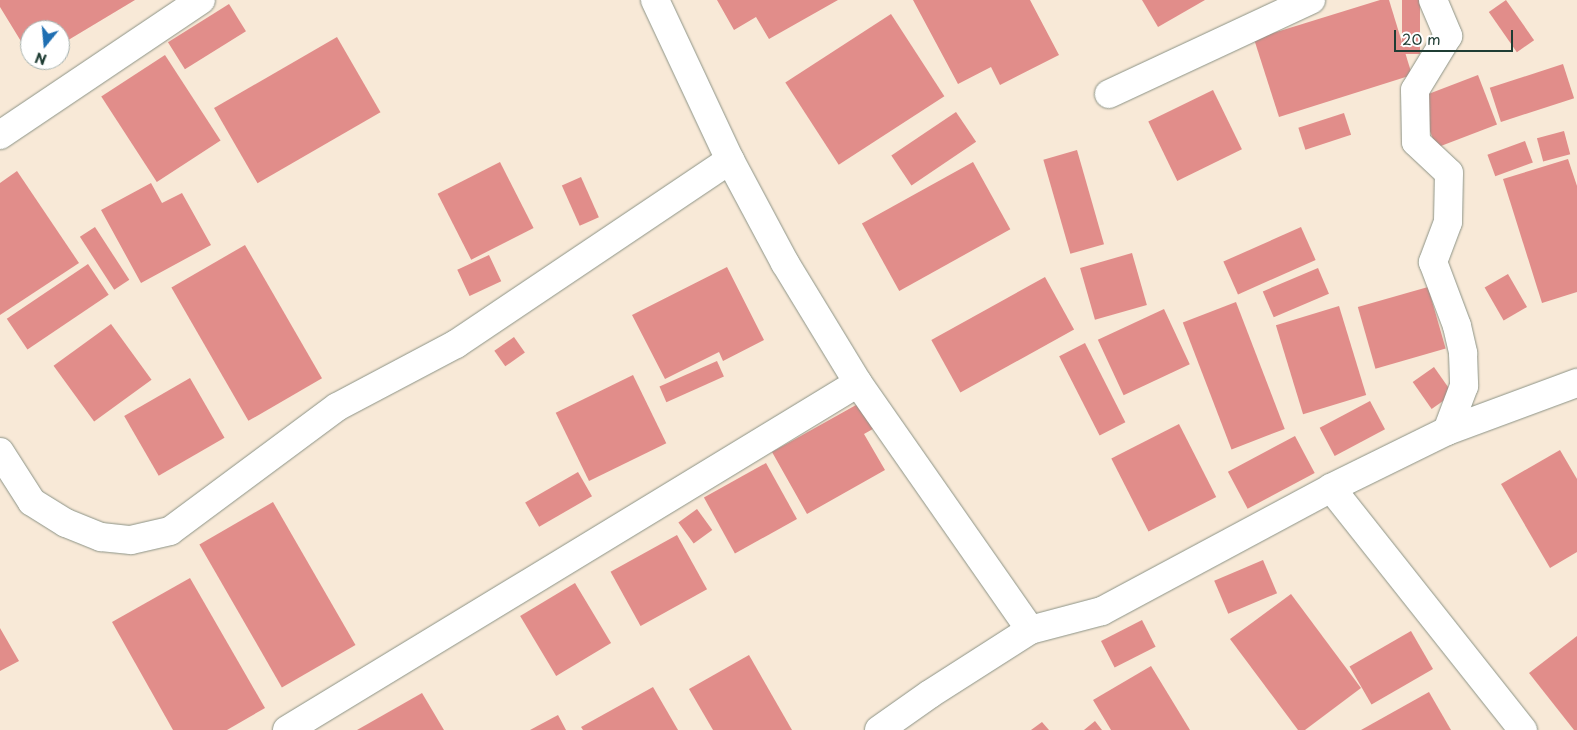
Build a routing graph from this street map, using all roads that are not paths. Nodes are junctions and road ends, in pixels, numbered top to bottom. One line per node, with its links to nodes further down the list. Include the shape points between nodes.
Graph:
1 (201, 0): 6 (street)
2 (655, 0): 7 (street)
3 (1311, 0): 5 (street)
4 (1433, 0): 10 (street, via 1448,36 1415,90 1416,142 1448,172 1448,222 1433,262 1464,353 1464,386)
5 (1110, 94)
6 (0, 135)
7 (730, 160): 8 (street, via 785,263); 11 (street, via 456,344 337,407 170,532 131,540 101,537 66,523 32,502)
8 (858, 383): 13 (street); 14 (street)
9 (1577, 383): 10 (street)
10 (1447, 431): 12 (street)
11 (0, 452)
12 (1331, 488): 13 (street, via 1102,611); 16 (street)
13 (1030, 630): 15 (street)
14 (287, 730)
15 (879, 730)
16 (1522, 730)

